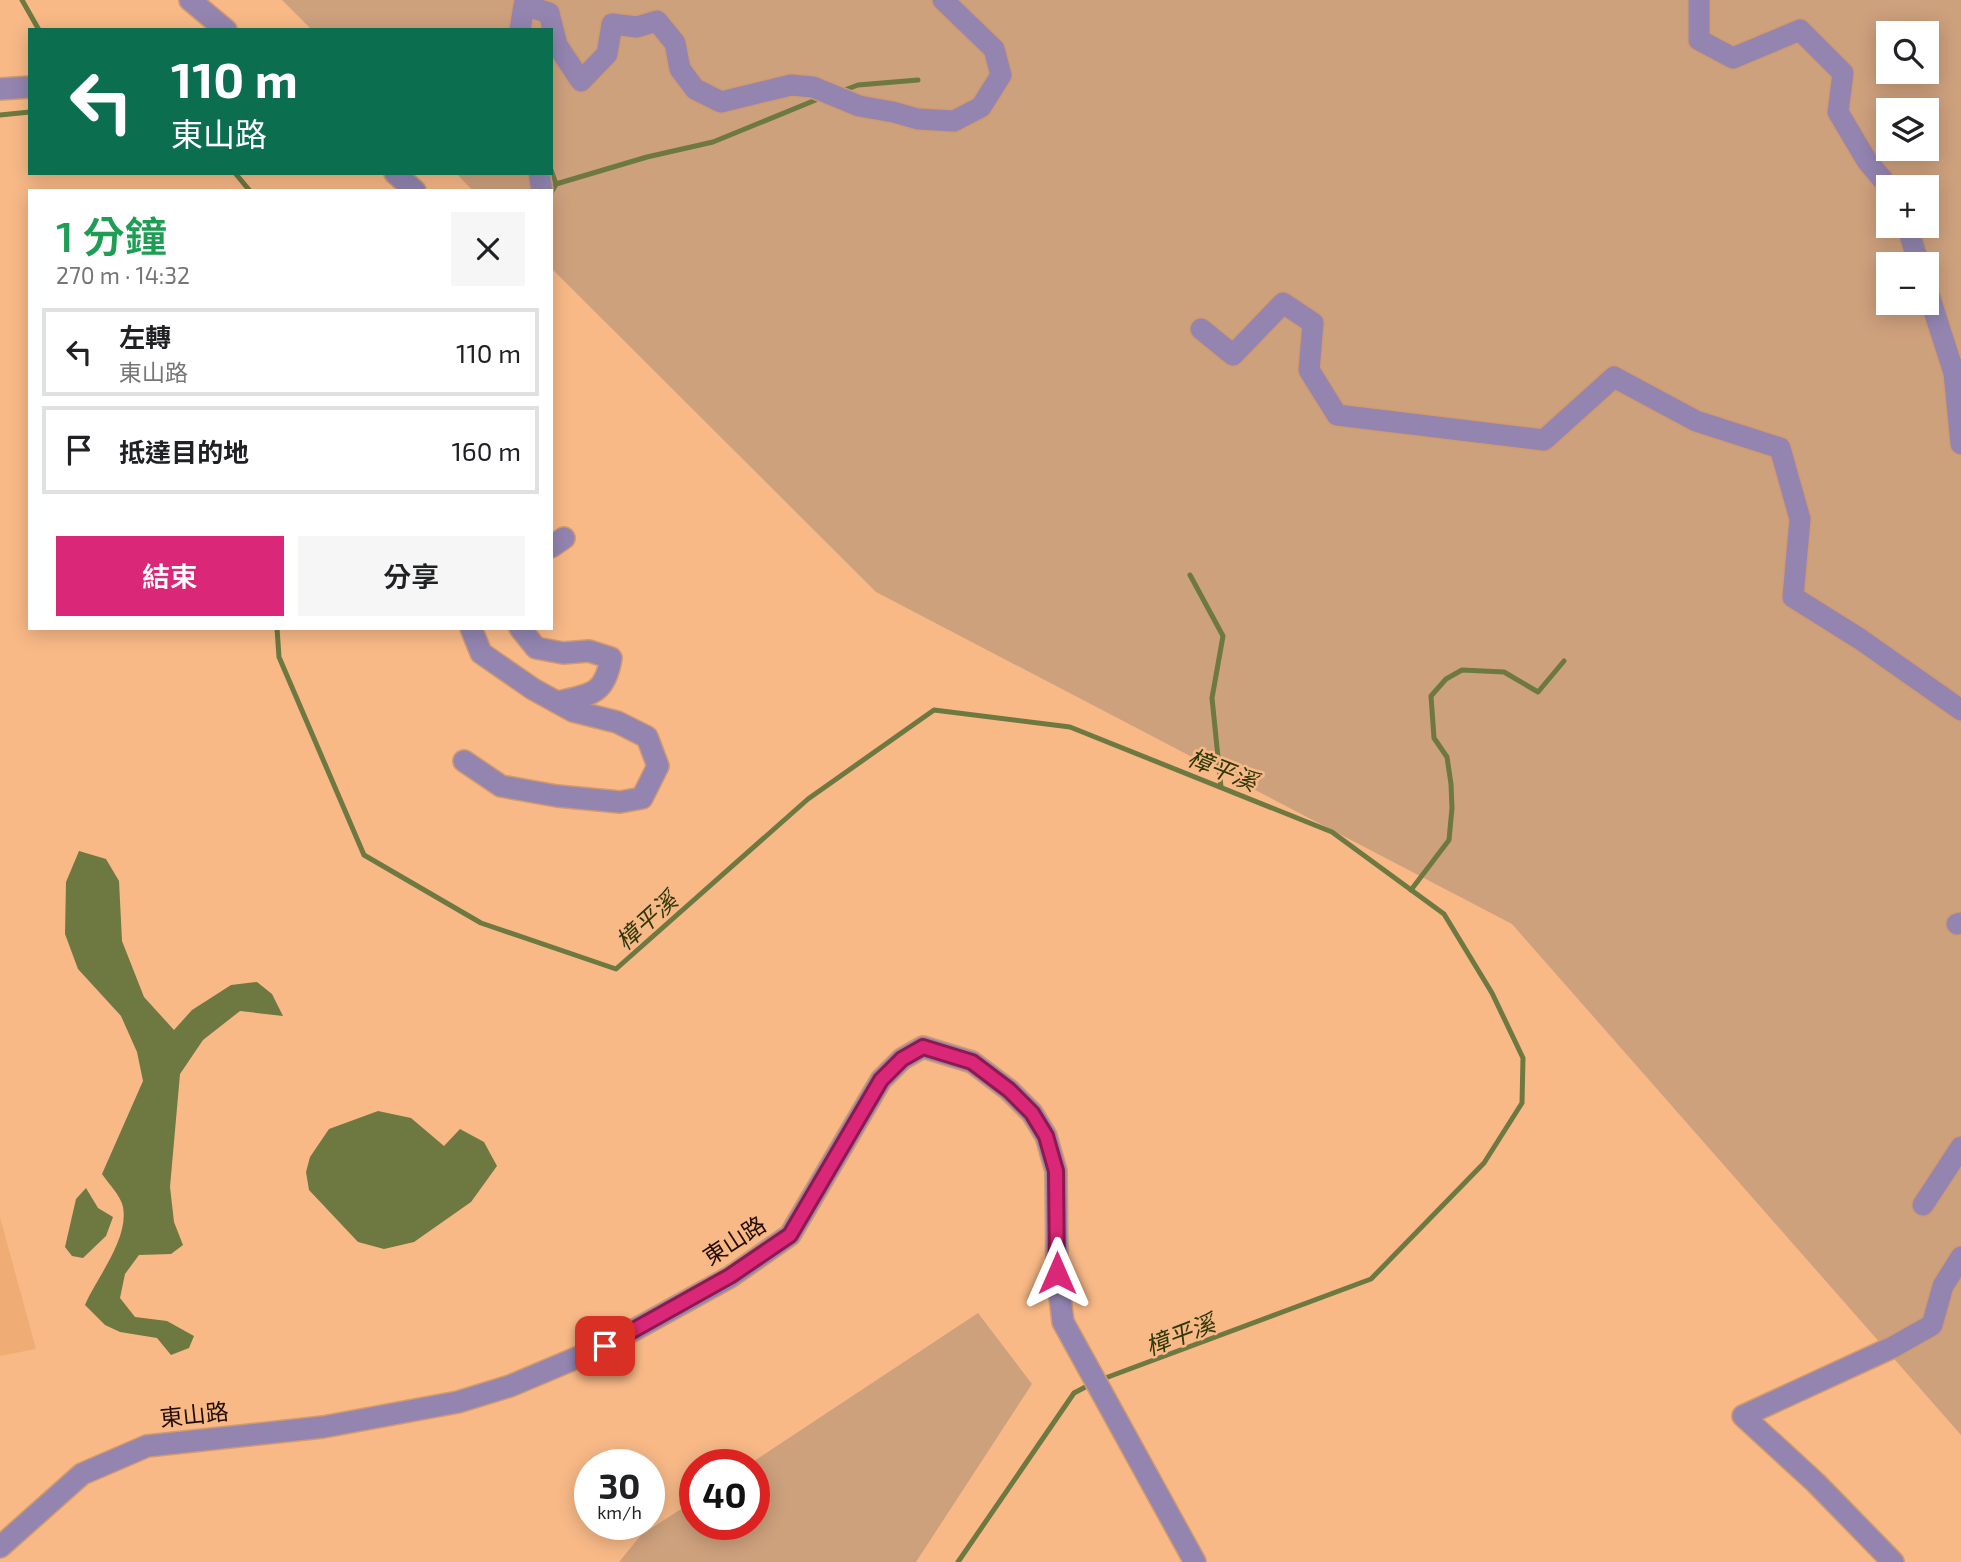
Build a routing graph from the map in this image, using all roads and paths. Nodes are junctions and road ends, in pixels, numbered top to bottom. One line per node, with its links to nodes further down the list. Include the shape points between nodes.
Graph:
1 (190, 0): 4 (street)
2 (943, 0): 7 (street, via 994,49 1001,75 981,107 954,121 918,119 859,106 816,88 791,85 721,102 695,89 680,69 675,43 657,21 638,27 612,23 607,54 581,80 556,46)
3 (1699, 0): 11 (street, via 1699,40 1733,58 1800,30 1843,73 1838,112)
4 (224, 28)
5 (520, 28): 6 (street, via 524,5 550,13)
6 (553, 28)
7 (553, 30)
8 (28, 88): 9 (street)
9 (0, 89)
10 (397, 175): 12 (street)
11 (1879, 175)
12 (413, 189)
13 (1935, 315): 15 (street, via 1954,373)
14 (1201, 329): 19 (street, via 1233,355 1283,303 1313,323 1309,370 1337,415 1544,440 1614,377 1696,421 1780,448 1800,519 1793,597)
15 (1961, 444)
16 (472, 630): 18 (street, via 481,653)
17 (522, 630): 18 (street, via 536,648 589,651 611,658 608,677 592,694)
18 (557, 702): 20 (street, via 647,737 658,766 642,797 620,802 501,786)
19 (1961, 710)
20 (464, 761)
21 (1961, 1147): 22 (street)
22 (1923, 1205)
23 (1961, 1256): 26 (street, via 1943,1286 1932,1325 1743,1416)
24 (0, 1547): 25 (street, 東山路, via 82,1474 147,1446 323,1427 458,1402 510,1386 605,1346 730,1276 790,1235 881,1080 902,1059 923,1047 972,1062 1032,1113 1046,1136 1056,1171 1057,1273 1066,1331)
25 (1195, 1562)
26 (1893, 1562)

